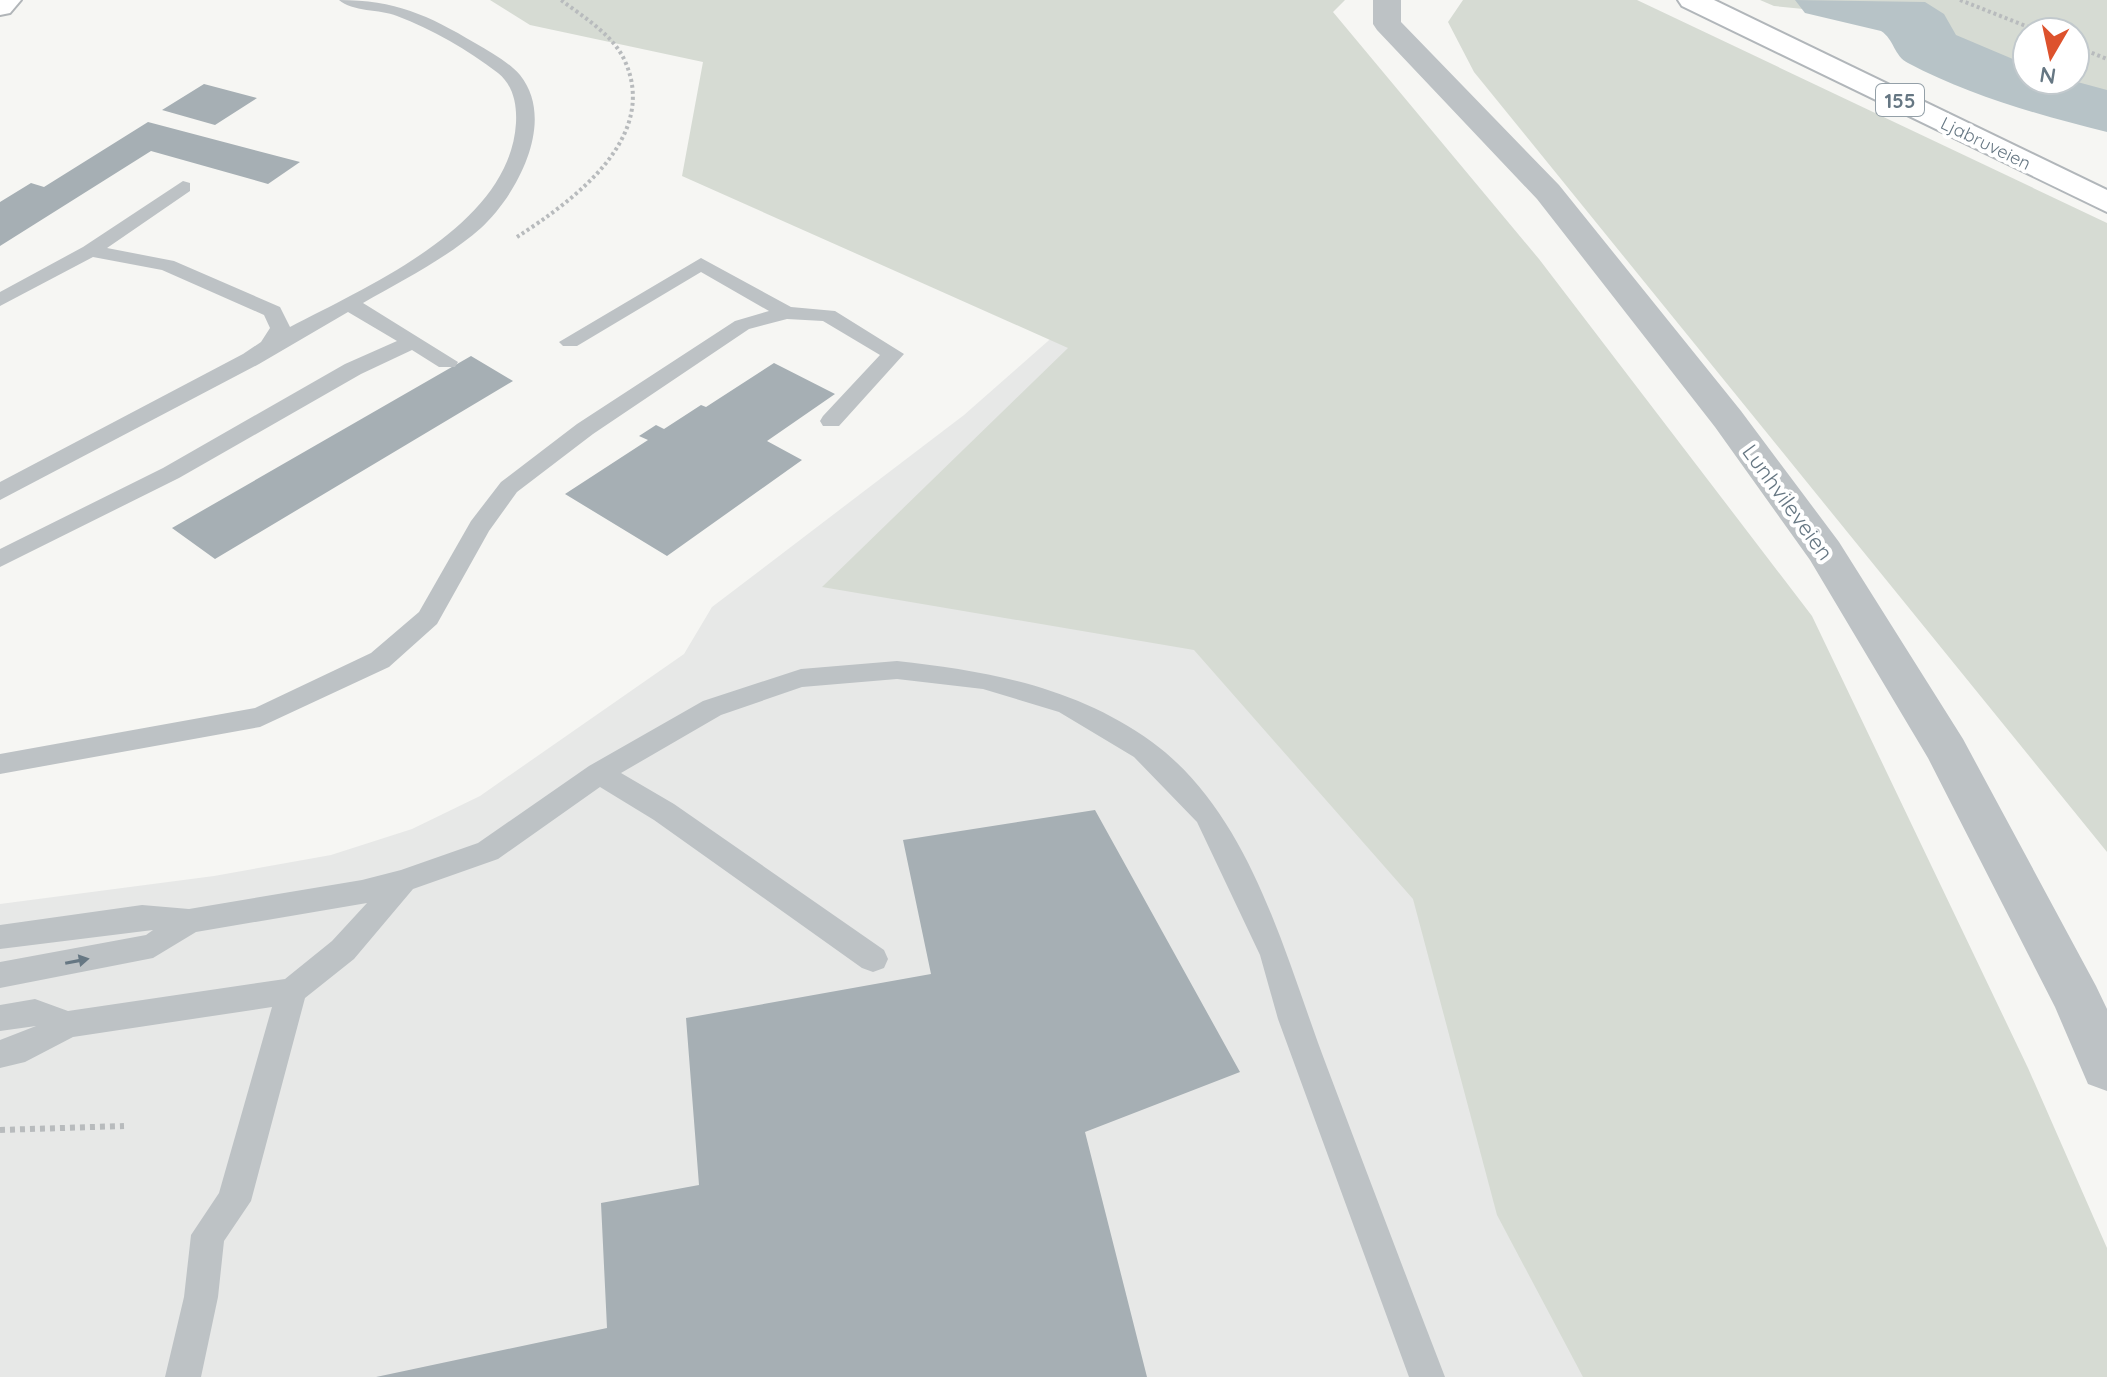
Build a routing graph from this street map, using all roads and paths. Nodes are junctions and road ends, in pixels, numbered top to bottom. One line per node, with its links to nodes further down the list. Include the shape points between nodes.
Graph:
1 (7, 0): 6 (main road)
2 (347, 0): 12 (lane, via 397,9 494,61 513,79 522,100 524,128 506,184 481,217)
3 (1387, 0): 32 (street, Lunhvileveien, via 1387,24 1548,192 1825,552 1947,751)
4 (1692, 0): 9 (main road, Ljabruveien / 155)
5 (1960, 0): 7 (path)
6 (0, 7)
7 (2011, 20)
8 (183, 187): 10 (lane)
9 (2107, 202)
10 (90, 251): 11 (lane); 16 (lane, via 167,265 273,311 280,328)
11 (0, 300)
12 (350, 304): 14 (lane); 16 (lane)
13 (787, 313): 15 (lane, via 701,264); 18 (lane, via 836,317 893,354); 21 (lane, via 742,325 585,429 509,487 479,527 428,618 380,660 260,717)
14 (411, 342): 17 (lane); 20 (lane)
15 (570, 342)
16 (269, 346): 19 (lane)
17 (447, 362)
18 (831, 421)
19 (0, 492)
20 (0, 559)
21 (0, 764)
22 (599, 773): 23 (lane, via 488,851); 26 (lane, via 664,812); 36 (lane, via 712,708 801,678 846,672 897,670 983,680 1068,705 1144,750 1208,815 1275,955 1293,1019)
23 (403, 881): 24 (lane); 28 (lane, via 343,950)
24 (189, 921): 25 (lane, via 142,917); 27 (lane, one-way to 24, via 153,946)
25 (0, 937)
26 (873, 959)
27 (0, 975)
28 (292, 991): 30 (lane); 35 (lane, via 234,1201 208,1235)
29 (0, 1018): 30 (lane, via 35,1012)
30 (68, 1024): 31 (lane)
31 (0, 1054)
32 (2107, 1067)
33 (124, 1126): 34 (path)
34 (0, 1130)
35 (183, 1377)
36 (1427, 1377)

